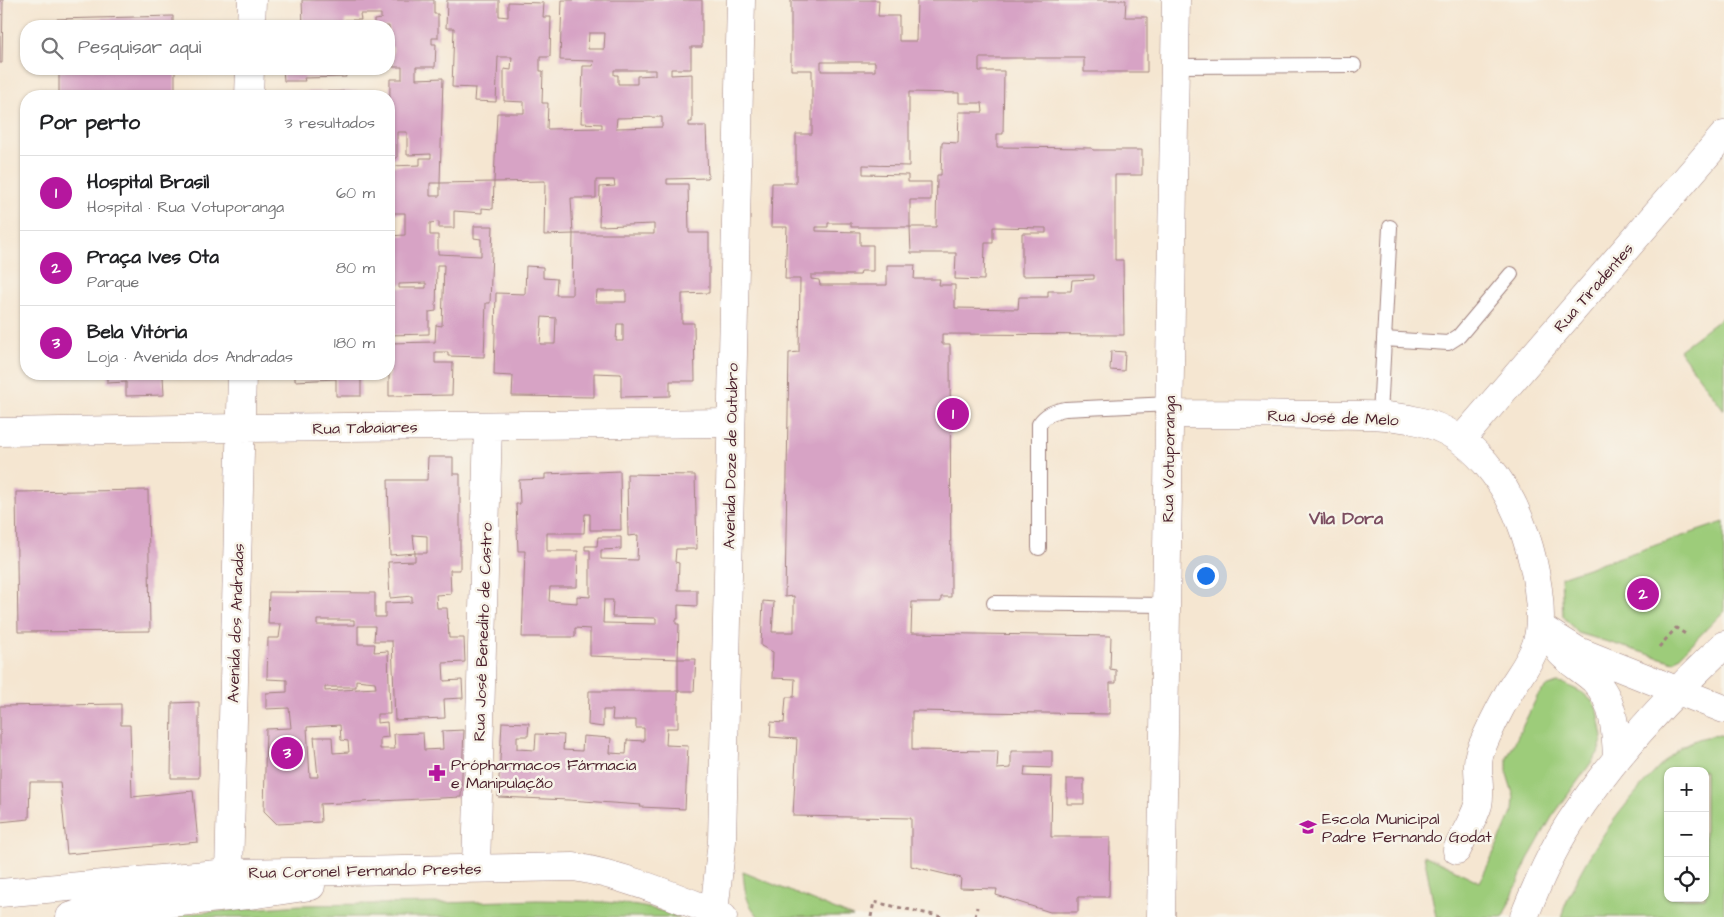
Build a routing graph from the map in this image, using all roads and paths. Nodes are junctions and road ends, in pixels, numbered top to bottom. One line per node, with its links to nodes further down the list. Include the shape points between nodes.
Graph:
1 (252, 0): 4 (street)
2 (741, 0): 16 (street, Avenida Doze de Outubro)
3 (1176, 0): 6 (street, Rua Votuporanga)
4 (251, 20)
5 (1354, 65): 6 (lane)
6 (1174, 66): 14 (street, Rua Votuporanga)
7 (250, 75): 8 (street)
8 (249, 90)
9 (1724, 135): 20 (street, Rua Tiradentes)
10 (1390, 227): 12 (lane)
11 (1511, 274): 12 (lane, via 1459,336 1448,343)
12 (1384, 339): 15 (lane)
13 (242, 380): 18 (street, Avenida dos Andradas)
14 (1169, 409): 15 (street, Rua José de Melo); 21 (lane, via 1066,409 1054,411 1044,418 1040,424); 23 (street, Rua Votuporanga)
15 (1380, 415): 20 (street, Rua José de Melo, via 1419,421)
16 (731, 423): 17 (street, Rua Tabaiares); 35 (street, Avenida Doze de Outubro)
17 (488, 426): 18 (street, Rua Tabaiares); 30 (street, Rua José Benedito de Castro)
18 (240, 428): 19 (street, Rua Tabaiares); 32 (street, Avenida dos Andradas)
19 (0, 432)
20 (1461, 440): 24 (street, Rua José de Melo, via 1493,472 1518,516 1536,573)
21 (1039, 548)
22 (994, 603): 23 (lane)
23 (1166, 605): 41 (street, Rua Votuporanga)
24 (1540, 628): 26 (street, via 1578,651); 28 (street, via 1566,658 1595,681 1603,693 1611,708); 29 (street, Rua José de Melo, via 1530,660 1480,751 1478,804)
25 (1724, 645): 26 (street)
26 (1677, 690): 27 (street); 28 (street)
27 (1724, 709)
28 (1617, 758): 36 (street, via 1570,822)
29 (1457, 850)
30 (476, 868): 31 (street, Rua Coronel Fernando Prestes); 35 (street, Rua Coronel Fernando Prestes, via 574,867 596,870 654,888)
31 (365, 872): 32 (street, Rua Coronel Fernando Prestes); 37 (street, via 284,890 84,912)
32 (229, 873): 33 (street, Rua Coronel Fernando Prestes)
33 (0, 893)
34 (978, 907): 40 (path)
35 (719, 914)
36 (1525, 916)
37 (70, 917)
38 (870, 917): 39 (path, via 874,902)
39 (943, 917)
40 (976, 917)
41 (1161, 917)

